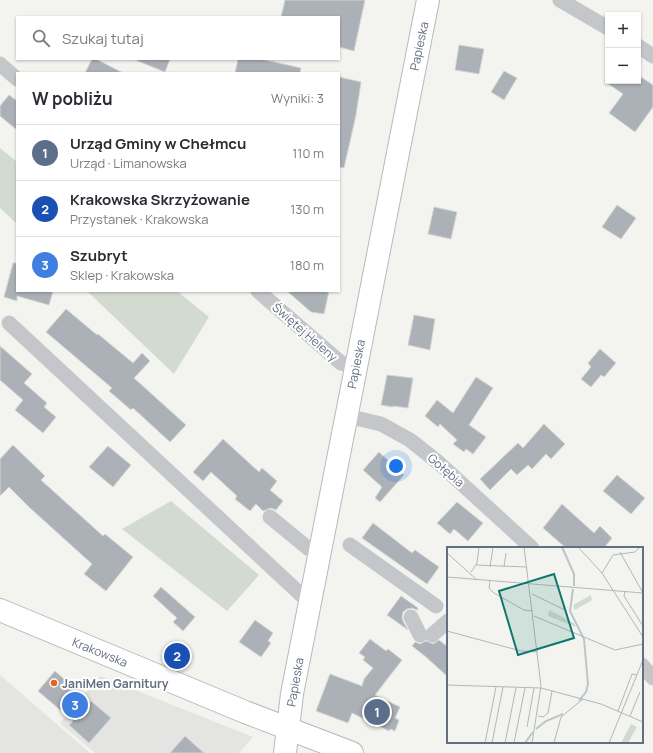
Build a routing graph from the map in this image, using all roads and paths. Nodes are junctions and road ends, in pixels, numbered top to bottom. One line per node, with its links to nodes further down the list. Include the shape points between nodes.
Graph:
1 (428, 0): 10 (street, Papieska)
2 (560, 0): 3 (street)
3 (605, 26)
4 (641, 48): 5 (street)
5 (653, 56)
6 (0, 64): 7 (street)
7 (16, 78)
8 (259, 292): 10 (street, Świętej Heleny, via 341,363)
9 (9, 323): 16 (street)
10 (356, 367): 11 (street, Papieska)
11 (346, 416): 14 (street, Gołębia, via 381,424 410,440); 16 (street, Papieska)
12 (270, 517): 15 (street)
13 (350, 545): 17 (street)
14 (531, 547)
15 (309, 549)
16 (310, 603): 23 (street, Papieska, via 292,694)
17 (436, 606)
18 (0, 610): 23 (street, Krakowska)
19 (411, 618): 20 (street, via 426,635)
20 (447, 622)
21 (643, 666): 22 (street)
22 (653, 678)
23 (288, 729): 24 (street, Papieska); 25 (street, Krakowska)
24 (286, 753)
25 (352, 753)

